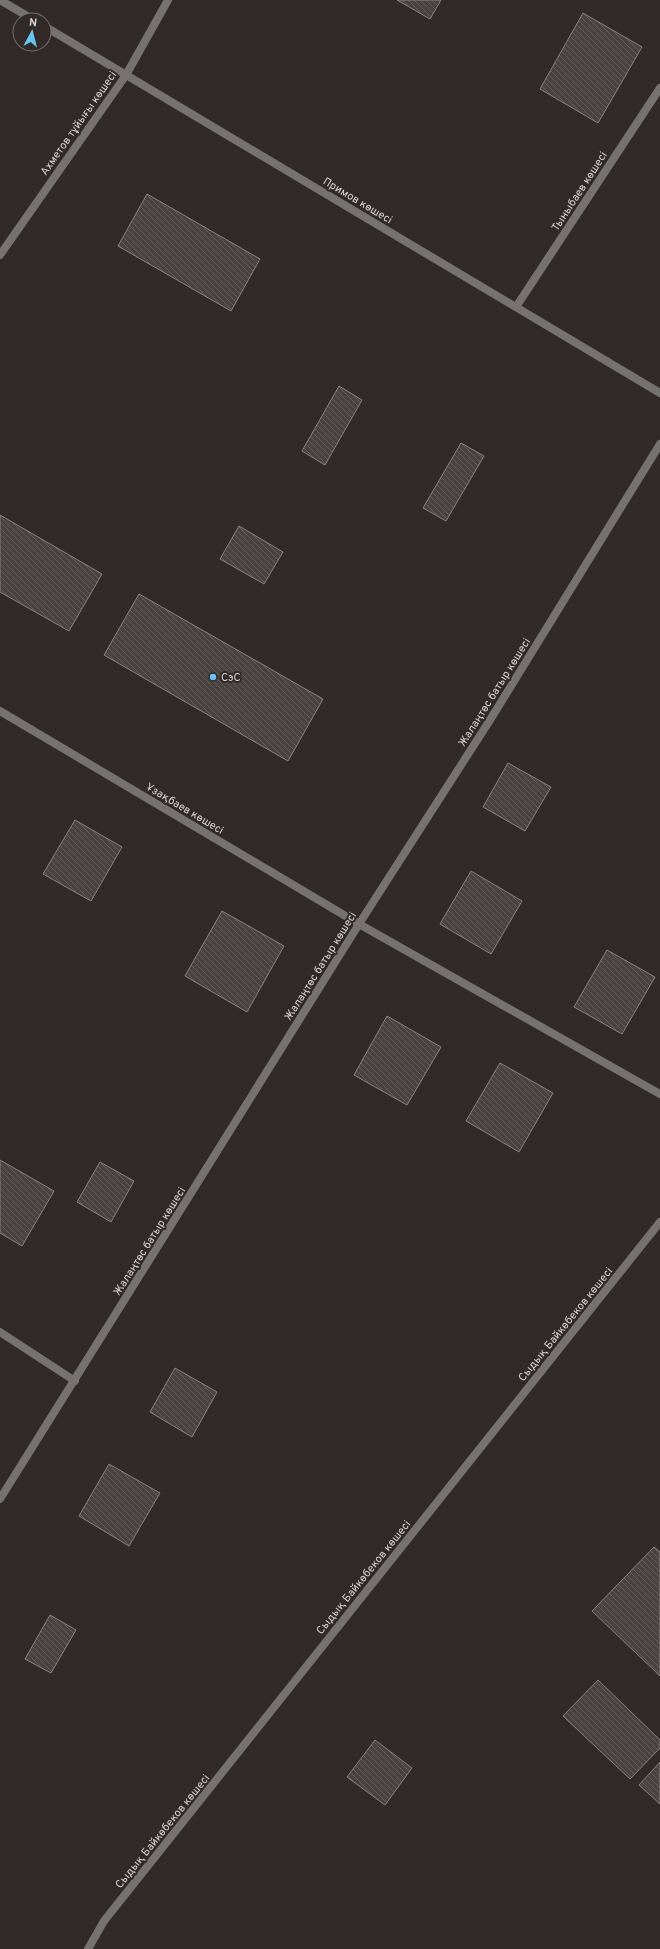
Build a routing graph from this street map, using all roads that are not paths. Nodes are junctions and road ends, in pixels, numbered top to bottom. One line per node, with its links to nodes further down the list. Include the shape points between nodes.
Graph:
1 (0, 0): 3 (street)
2 (168, 0): 5 (street, Ахметов тұйығы көшесі)
3 (20, 12)
4 (52, 31): 5 (street, Примов көшесі)
5 (126, 75): 7 (street, Ахметов тұйығы көшесі); 8 (street, Примов көшесі)
6 (660, 88): 8 (street, Тыныбаев көшесі)
7 (0, 255)
8 (516, 307): 9 (street, Примов көшесі)
9 (660, 393)
10 (660, 444): 12 (street, Жалаңтөс батыр көшесі, via 490,720)
11 (0, 711): 12 (street, Ұзақбаев көшесі)
12 (359, 924): 13 (street, Ұзақбаев көшесі); 16 (street, Жалаңтөс батыр көшесі)
13 (660, 1094)
14 (660, 1222): 18 (street, Сыдық Байкөбеков көшесі, via 104,1921)
15 (0, 1332): 16 (street)
16 (75, 1381): 17 (street, Жалаңтөс батыр көшесі)
17 (0, 1499)
18 (88, 1949)

